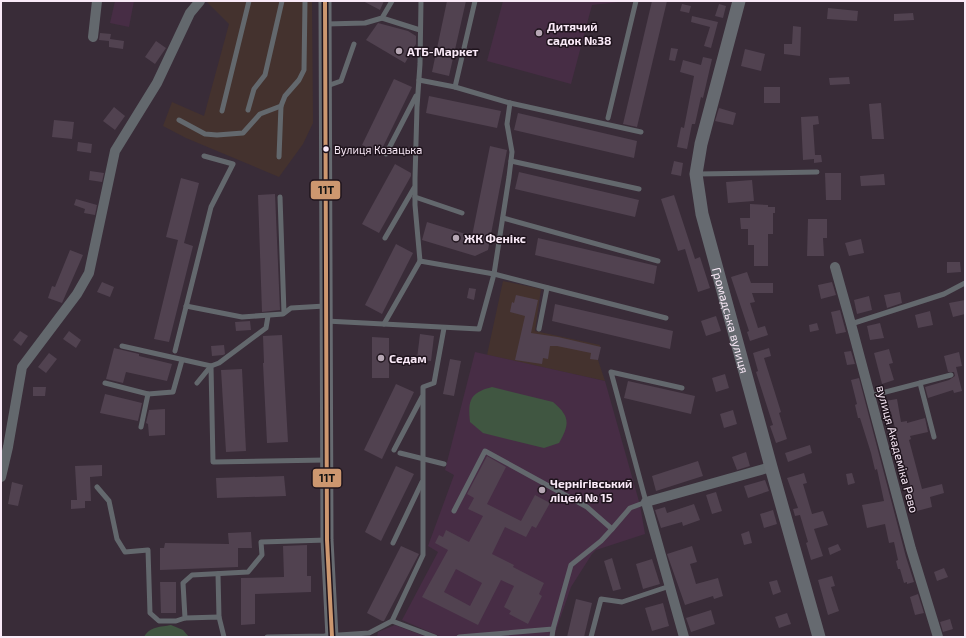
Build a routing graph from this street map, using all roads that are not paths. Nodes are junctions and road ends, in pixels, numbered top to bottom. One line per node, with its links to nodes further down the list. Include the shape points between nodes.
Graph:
1 (97, 1): 15 (street)
2 (200, 1): 77 (street, via 190,13 157,82 115,151 89,273 77,294 22,367)
3 (250, 1): 24 (lane)
4 (282, 1): 23 (lane, via 266,75 254,89)
5 (305, 1): 22 (lane, via 304,70 285,96)
6 (325, 1): 13 (street)
7 (392, 1): 12 (lane)
8 (421, 1): 14 (lane)
9 (476, 1): 19 (lane)
10 (636, 1): 25 (lane)
11 (739, 1): 33 (street, Громадська вулиця, via 701,144)
12 (382, 18): 13 (lane, via 365,23); 14 (lane)
13 (326, 24): 18 (street)
14 (420, 30): 17 (lane)
15 (93, 37)
16 (354, 44): 18 (lane, via 342,81)
17 (419, 80): 19 (lane); 20 (lane)
18 (326, 86): 48 (street)
19 (455, 87): 21 (lane)
20 (418, 93): 28 (lane); 34 (lane)
21 (510, 103): 27 (lane); 31 (lane, via 507,124)
22 (281, 106): 26 (lane, via 260,114 244,133 205,134); 30 (lane)
23 (248, 110)
24 (222, 112)
25 (608, 118)
26 (179, 120)
27 (641, 132)
28 (386, 154)
29 (204, 156): 47 (lane, via 233,164 211,207)
30 (279, 157)
31 (511, 161): 35 (lane); 39 (lane)
32 (817, 172): 33 (lane)
33 (696, 174): 76 (street, Громадська вулиця, via 702,214)
34 (415, 187): 37 (lane); 40 (lane)
35 (639, 189)
36 (280, 197): 49 (lane)
37 (415, 197): 38 (lane); 41 (lane)
38 (462, 213)
39 (503, 218): 42 (lane); 44 (lane)
40 (385, 238)
41 (420, 261): 44 (lane); 53 (lane)
42 (658, 261)
43 (835, 267): 54 (street, вулиця Академіка Рево)
44 (494, 274): 46 (lane); 55 (lane, via 479,329)
45 (965, 282): 54 (lane, via 944,294)
46 (547, 288): 51 (lane); 56 (lane)
47 (186, 306): 50 (lane, via 242,318); 58 (lane)
48 (326, 306): 49 (lane, via 291,308); 52 (street)
49 (284, 313): 50 (lane)
50 (268, 316): 60 (lane, via 266,328 219,363)
51 (666, 318)
52 (326, 321): 53 (lane); 74 (street)
53 (384, 324): 55 (lane)
54 (851, 324): 68 (street, вулиця Академіка Рево)
55 (444, 328): 67 (lane, via 434,383 423,387)
56 (539, 329)
57 (122, 346): 59 (lane)
58 (175, 351)
59 (182, 360): 60 (lane); 66 (lane, via 173,392)
60 (211, 366): 63 (lane); 74 (lane, via 213,462)
61 (951, 375): 64 (lane)
62 (105, 383): 66 (lane)
63 (197, 383)
64 (920, 383): 68 (lane); 70 (lane)
65 (682, 388): 80 (lane, via 611,372)
66 (148, 394): 69 (lane)
67 (423, 396): 71 (lane); 73 (lane)
68 (870, 396): 100 (street, вулиця Академіка Рево, via 911,549)
69 (141, 427)
70 (934, 437)
71 (394, 450)
72 (400, 453): 73 (lane)
73 (423, 459): 75 (lane); 78 (lane)
74 (327, 460): 83 (street)
75 (444, 464)
76 (771, 467): 80 (street); 99 (street, Громадська вулиця)
77 (1, 477)
78 (423, 479): 84 (lane); 89 (lane, via 423,555)
79 (97, 487): 88 (lane, via 109,501 117,538 125,552 148,550 150,612 159,621)
80 (646, 502): 82 (lane, via 630,508); 86 (street)
81 (454, 511): 82 (lane, via 485,451 587,507)
82 (612, 528): 90 (lane, via 601,541 571,565)
83 (327, 540): 85 (lane, via 262,542 262,555 248,572); 91 (street)
84 (393, 543)
85 (218, 574): 87 (lane); 88 (lane, via 192,575 183,583)
86 (670, 586): 97 (lane, via 622,602 601,599); 98 (street)
87 (219, 617): 88 (lane); 92 (lane)
88 (185, 618)
89 (392, 621): 91 (lane, via 368,633); 94 (lane)
90 (553, 629): 95 (lane); 96 (lane)
91 (332, 636): 93 (lane)
92 (224, 637)
93 (267, 637)
94 (435, 637)
95 (459, 637)
96 (552, 637)
97 (591, 637)
98 (684, 637)
99 (819, 637)
100 (938, 637)

